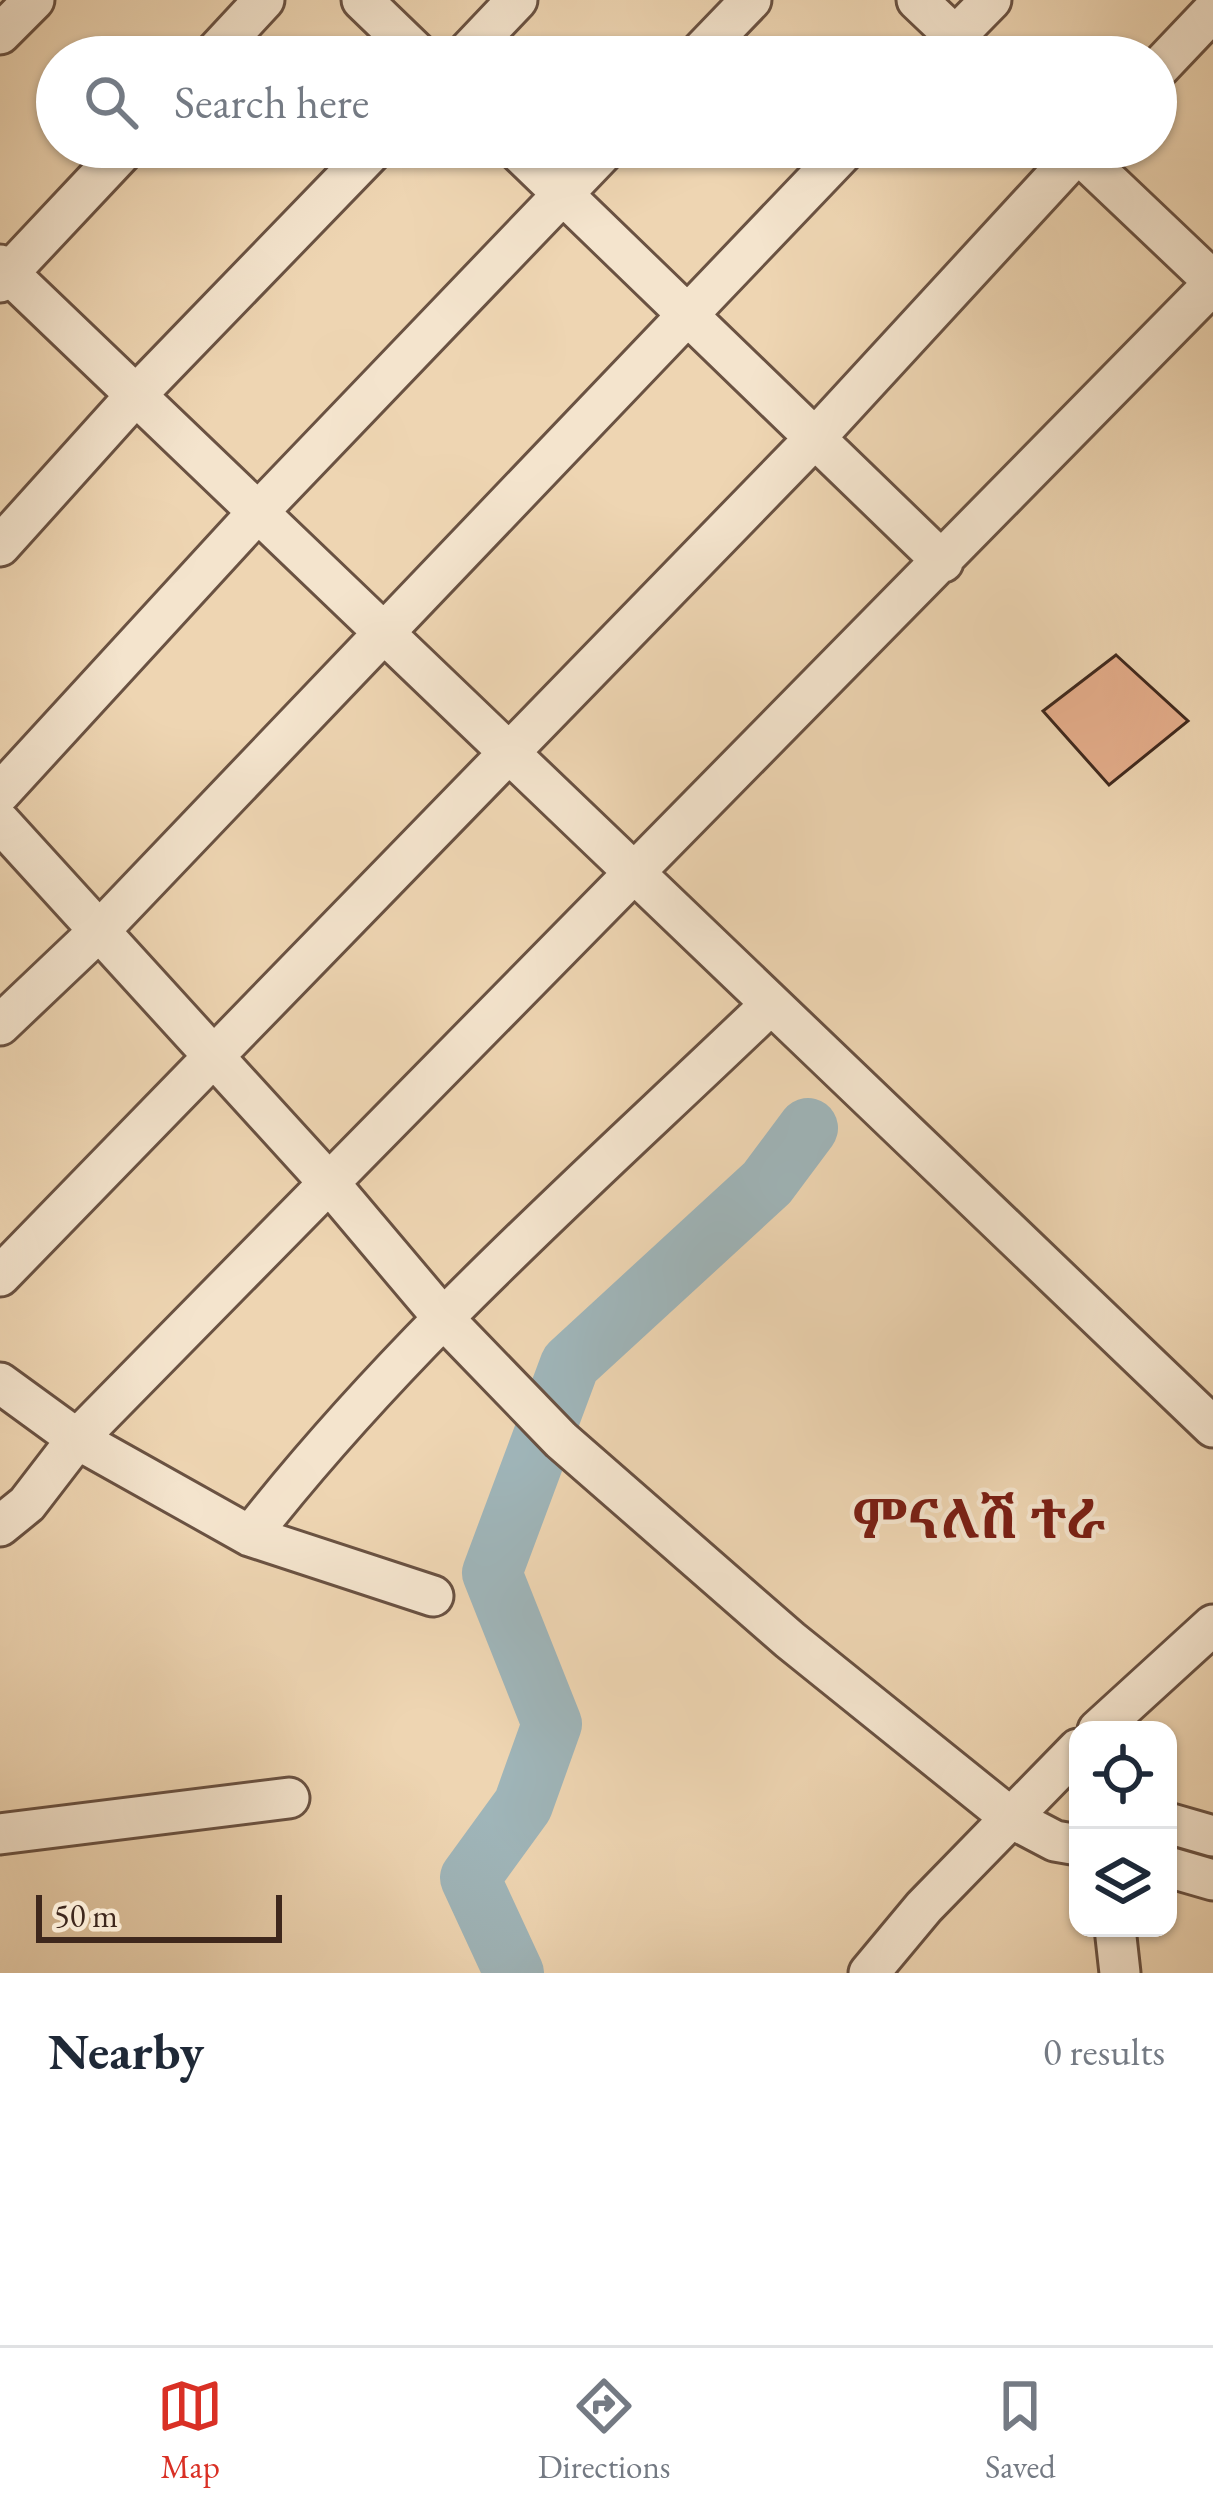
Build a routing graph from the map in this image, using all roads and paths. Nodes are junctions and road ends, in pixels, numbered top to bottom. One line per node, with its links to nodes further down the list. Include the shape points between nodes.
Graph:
1 (34, 0): 9 (street)
2 (264, 0): 10 (street)
3 (362, 0): 11 (street)
4 (517, 0): 12 (street)
5 (751, 0): 13 (street)
6 (917, 0): 14 (street)
7 (991, 0): 15 (street)
8 (1213, 11): 16 (street)
9 (0, 34)
10 (231, 36)
11 (399, 36)
12 (483, 36)
13 (716, 36)
14 (945, 36)
15 (966, 36)
16 (1177, 49)
17 (106, 168): 25 (street)
18 (356, 168): 28 (street)
19 (536, 168): 24 (street)
20 (588, 168): 24 (street)
21 (828, 168): 27 (street)
22 (1061, 168): 29 (street)
23 (1097, 168): 26 (street)
24 (563, 194): 27 (street); 30 (street)
25 (3, 273): 28 (street)
26 (1213, 282): 32 (street)
27 (686, 313): 29 (street); 33 (street)
28 (136, 395): 30 (street); 31 (street)
29 (815, 437): 32 (street); 34 (street)
30 (258, 512): 33 (street); 35 (street)
31 (0, 546)
32 (943, 562): 37 (street)
33 (384, 634): 34 (street); 38 (street)
34 (506, 751): 37 (street); 41 (street)
35 (0, 793)
36 (0, 822): 38 (street)
37 (636, 876): 39 (street); 42 (street)
38 (100, 929): 40 (street); 41 (street)
39 (770, 1005): 44 (street); 46 (street)
40 (0, 1025)
41 (212, 1059): 42 (street); 43 (street)
42 (330, 1184): 44 (street); 47 (street)
43 (0, 1276)
44 (444, 1318): 49 (street); 55 (street, via 561,1440)
45 (0, 1383): 47 (street)
46 (1213, 1426)
47 (77, 1439): 48 (street); 49 (street)
48 (0, 1526)
49 (250, 1536): 50 (street)
50 (433, 1596)
51 (1213, 1625): 52 (street)
52 (1108, 1721)
53 (1069, 1759): 55 (street)
54 (289, 1798): 57 (street)
55 (1010, 1818): 59 (street); 63 (street)
56 (1177, 1825): 58 (street)
57 (0, 1834)
58 (1213, 1836)
59 (1069, 1843)
60 (1177, 1870): 61 (street)
61 (1213, 1880)
62 (1116, 1937): 64 (street)
63 (868, 1973)
64 (1120, 1973)

